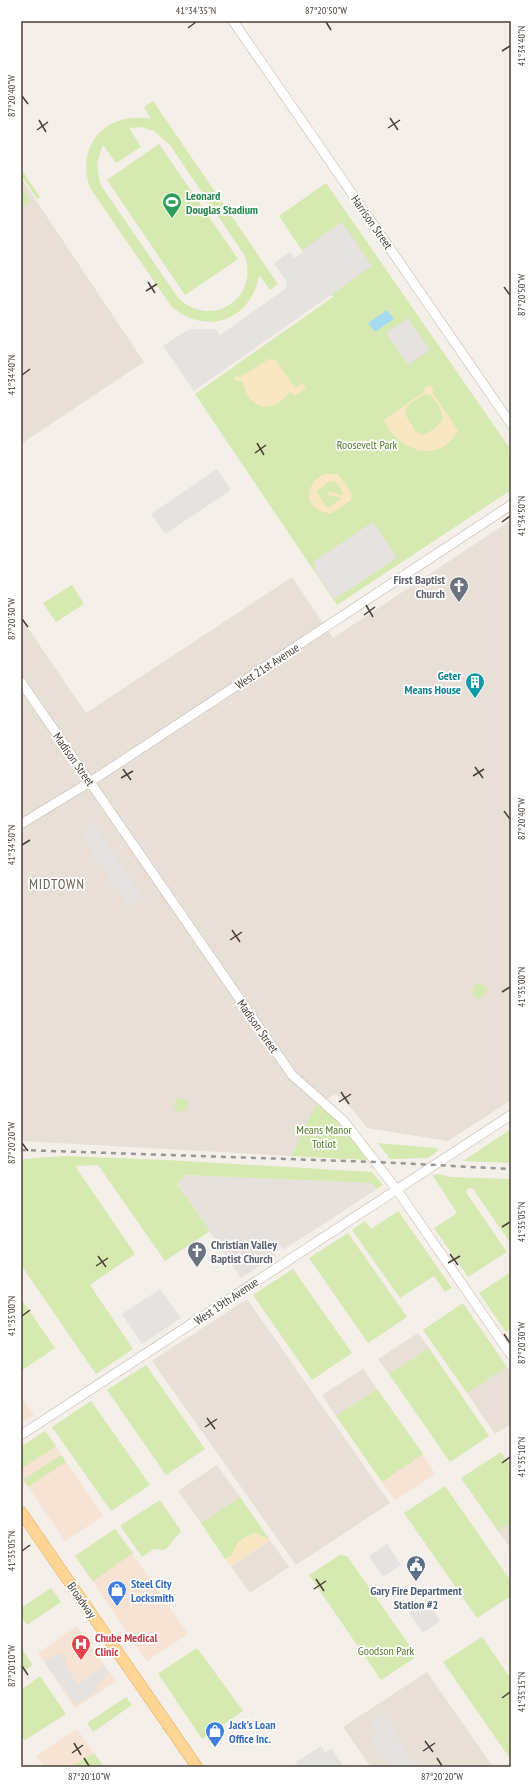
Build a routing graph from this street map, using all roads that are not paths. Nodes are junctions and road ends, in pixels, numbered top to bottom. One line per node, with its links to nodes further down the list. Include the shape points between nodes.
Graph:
1 (233, 21): 2 (street, Harrison Street)
2 (511, 424)
3 (511, 506): 5 (street, West 21st Avenue)
4 (21, 682): 5 (street, Madison Street)
5 (90, 782): 6 (street, West 21st Avenue); 8 (street, Madison Street, via 292,1075 344,1120)
6 (21, 824)
7 (511, 1115): 8 (street, West 19th Avenue)
8 (397, 1190): 9 (street, Madison Street); 10 (street, West 19th Avenue)
9 (511, 1355)
10 (21, 1434)
11 (21, 1512): 12 (main road, Broadway)
12 (197, 1767)

